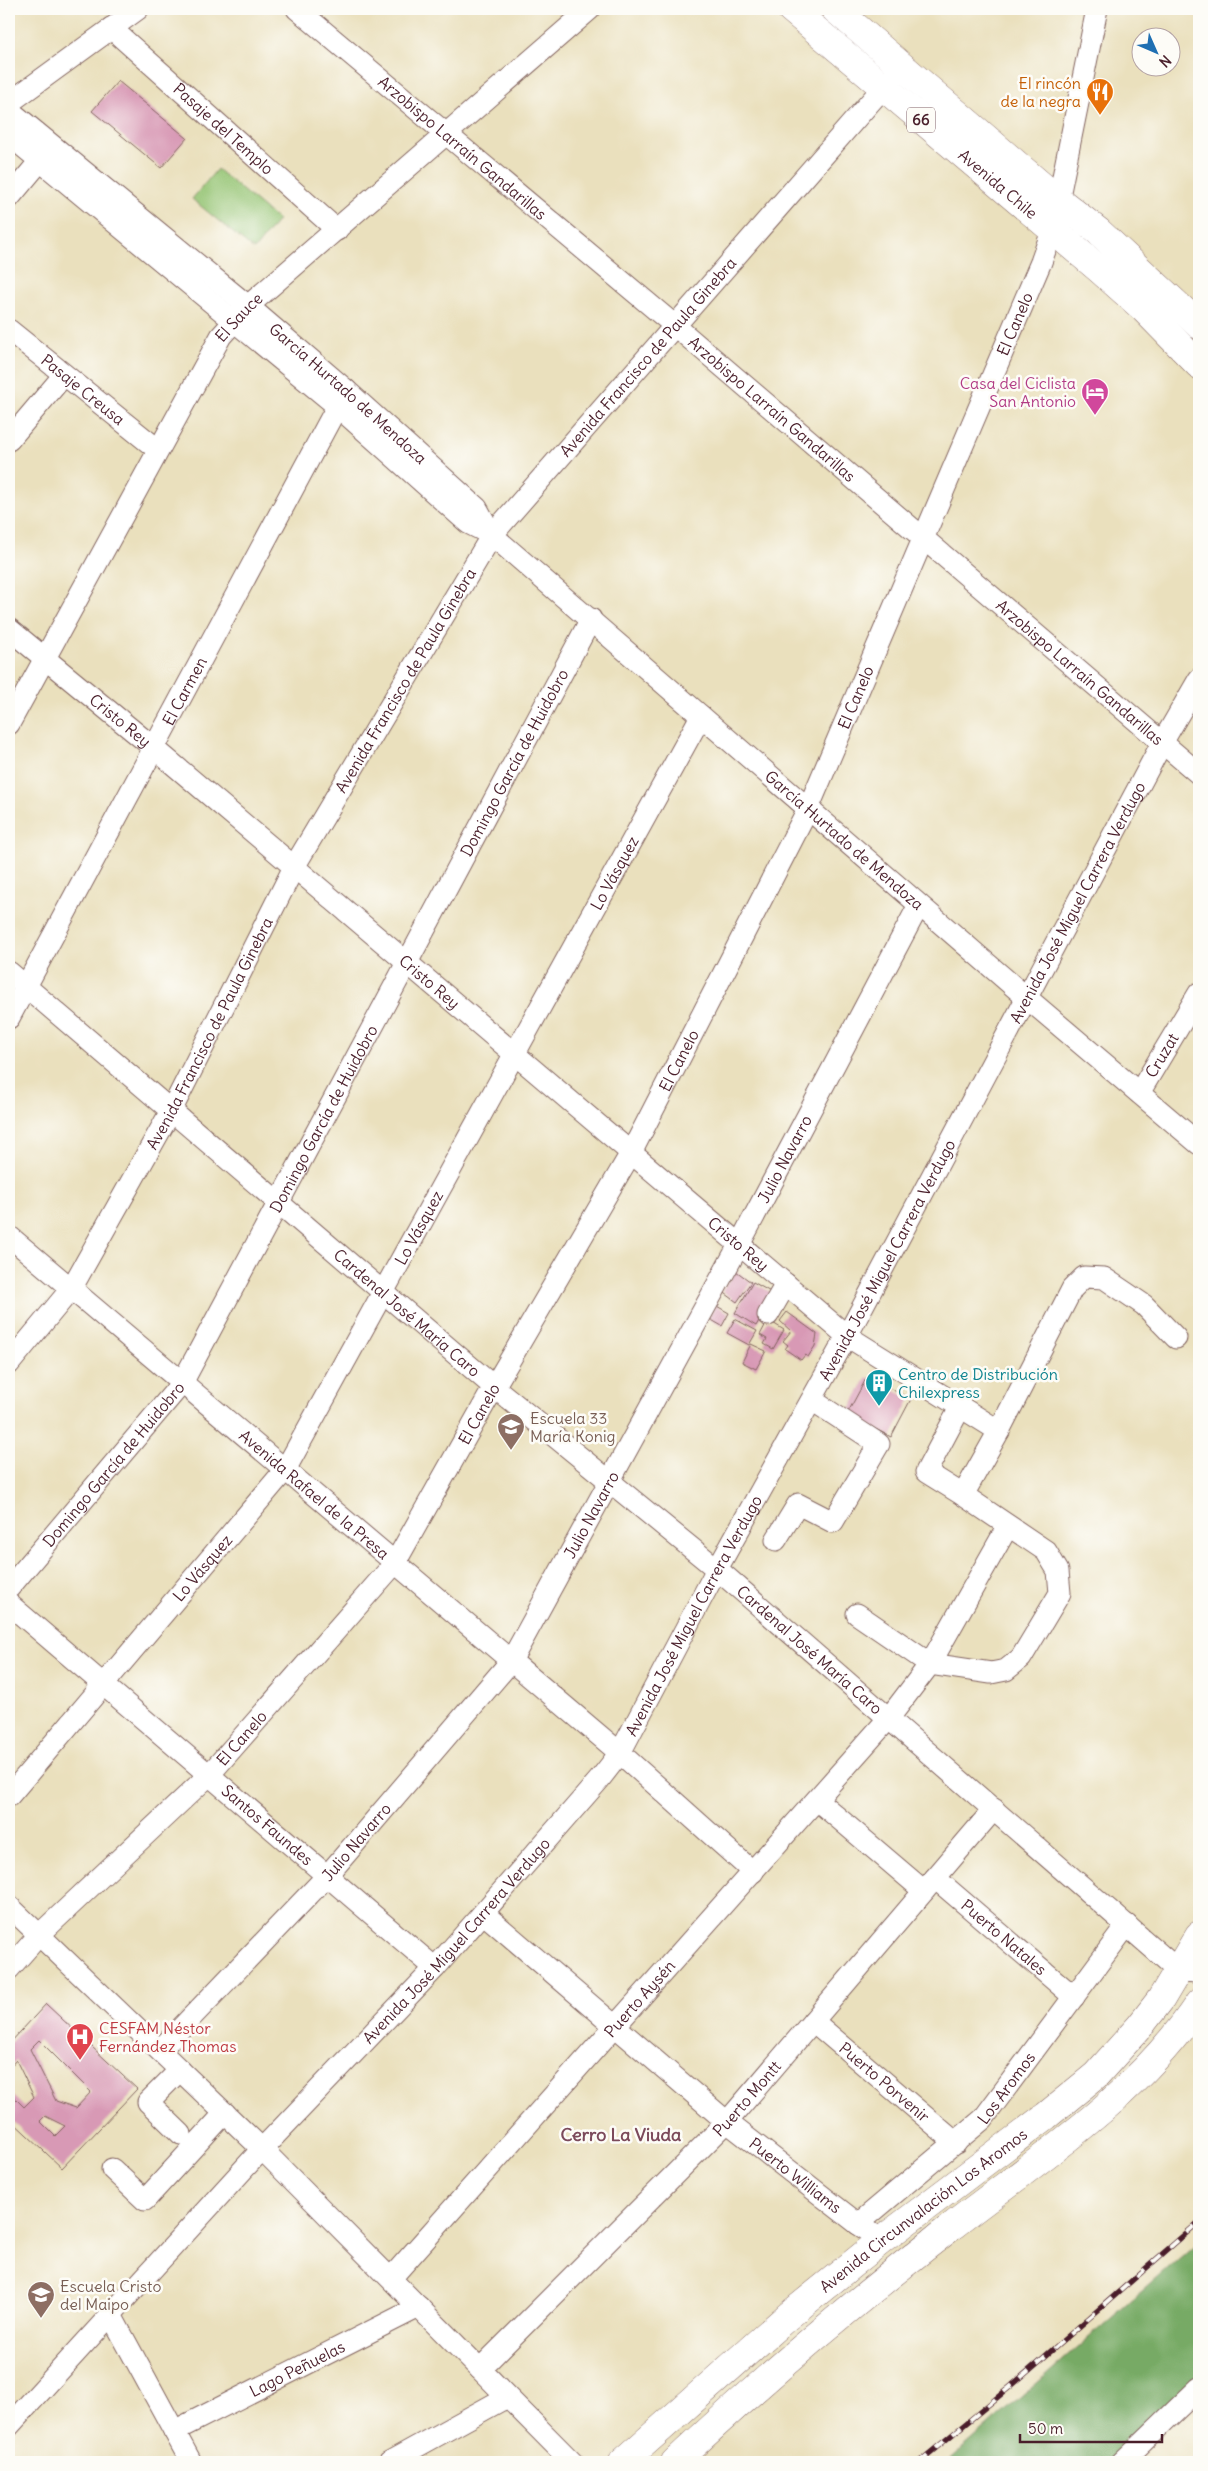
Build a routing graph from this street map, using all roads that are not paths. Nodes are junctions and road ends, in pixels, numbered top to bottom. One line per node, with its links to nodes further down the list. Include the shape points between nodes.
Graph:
1 (138, 9): 7 (street)
2 (297, 9): 13 (street, Arzobispo Larraín Gandarillas)
3 (590, 9): 13 (street, El Sauce)
4 (791, 9): 9 (main road, Avenida Chile / 66)
5 (835, 9): 8 (main road, Avenida Chile / 66)
6 (1097, 9): 16 (street, El Canelo)
7 (111, 28): 10 (street); 17 (street, Pasaje del Templo)
8 (902, 66): 9 (street, Avenida Francisco de Paula Ginebra); 16 (main road, Avenida Chile / 66)
9 (883, 87): 18 (main road, Avenida Chile / 66); 22 (street, Avenida Francisco de Paula Ginebra)
10 (9, 103)
11 (9, 110): 19 (street, García Hurtado de Mendoza)
12 (9, 135): 14 (street, García Hurtado de Mendoza)
13 (446, 135): 17 (street, El Sauce); 22 (street, Arzobispo Larraín Gandarillas)
14 (40, 161): 15 (street); 20 (street, García Hurtado de Mendoza)
15 (9, 198)
16 (1057, 199): 18 (street, El Canelo); 21 (main road, Avenida Chile / 66, via 1132,261)
17 (337, 230): 19 (street, El Sauce)
18 (1052, 231): 24 (main road, Avenida Chile / 66, via 1144,309); 30 (street, El Canelo)
19 (248, 306): 20 (street, El Sauce); 26 (street, García Hurtado de Mendoza)
20 (233, 322): 26 (street, García Hurtado de Mendoza); 28 (street, El Sauce, via 211,351)
21 (1199, 325)
22 (674, 326): 29 (street, Avenida Francisco de Paula Ginebra); 30 (street, Arzobispo Larraín Gandarillas)
23 (9, 330): 25 (street, Pasaje Creusa)
24 (1199, 365)
25 (64, 375): 27 (street); 28 (street, Pasaje Creusa)
26 (341, 398): 29 (street, García Hurtado de Mendoza, via 468,523); 38 (street, El Carmen)
27 (9, 440)
28 (157, 449): 33 (street, El Sauce)
29 (492, 535): 31 (street, García Hurtado de Mendoza); 41 (street, Avenida Francisco de Paula Ginebra)
30 (924, 541): 37 (street, Arzobispo Larraín Gandarillas); 40 (street, El Canelo)
31 (591, 619): 35 (street, García Hurtado de Mendoza); 43 (street, Domingo García de Huidobro)
32 (9, 629): 33 (street, Cristo Rey)
33 (45, 659): 36 (street, El Sauce); 38 (street, Cristo Rey)
34 (1199, 679): 37 (street, Avenida José Miguel Carrera Verdugo)
35 (701, 716): 40 (street, García Hurtado de Mendoza); 49 (street, Lo Vásquez)
36 (9, 724)
37 (1162, 743): 39 (street, Arzobispo Larraín Gandarillas); 47 (street, Avenida José Miguel Carrera Verdugo)
38 (154, 748): 41 (street, Cristo Rey); 45 (street, El Carmen)
39 (1199, 774)
40 (808, 809): 42 (street, García Hurtado de Mendoza); 53 (street, El Canelo)
41 (294, 867): 43 (street, Cristo Rey); 51 (street, Avenida Francisco de Paula Ginebra)
42 (919, 905): 47 (street, García Hurtado de Mendoza); 56 (street, Julio Navarro)
43 (407, 963): 49 (street, Cristo Rey); 54 (street, Domingo García de Huidobro)
44 (9, 972): 45 (street, Cardenal José María Caro)
45 (26, 986): 48 (street, El Carmen); 51 (street, Cardenal José María Caro)
46 (1199, 993): 50 (street, Cruzat)
47 (1027, 998): 50 (street, García Hurtado de Mendoza); 61 (street, Avenida José Miguel Carrera Verdugo)
48 (9, 1018)
49 (515, 1054): 53 (street, Cristo Rey); 59 (street, Lo Vásquez)
50 (1139, 1093): 52 (street, García Hurtado de Mendoza)
51 (171, 1111): 54 (street, Cardenal José María Caro); 58 (street, Avenida Francisco de Paula Ginebra)
52 (1199, 1144)
53 (631, 1153): 56 (street, Cristo Rey); 65 (street, El Canelo)
54 (278, 1202): 59 (street, Cardenal José María Caro); 64 (street, Domingo García de Huidobro)
55 (9, 1236): 58 (street, Avenida Rafael de la Presa)
56 (739, 1245): 57 (street, Cristo Rey); 70 (street, Julio Navarro)
57 (786, 1284): 60 (street); 61 (street, Cristo Rey)
58 (71, 1289): 63 (street, Avenida Francisco de Paula Ginebra); 64 (street, Avenida Rafael de la Presa)
59 (384, 1293): 65 (street, Cardenal José María Caro); 69 (street, Lo Vásquez)
60 (768, 1316)
61 (847, 1336): 66 (street, Avenida José Miguel Carrera Verdugo); 67 (street, Cristo Rey)
62 (1176, 1338): 68 (street, via 1144,1305 1104,1278 1084,1277 1072,1289)
63 (9, 1364)
64 (182, 1383): 69 (street, Avenida Rafael de la Presa); 76 (street, Domingo García de Huidobro)
65 (494, 1387): 70 (street, Cardenal José María Caro); 74 (street, El Canelo)
66 (812, 1400): 73 (street, via 879,1444 832,1522 798,1504); 75 (street, Avenida José Miguel Carrera Verdugo)
67 (961, 1406): 68 (street, Cristo Rey); 71 (street, via 926,1472)
68 (1000, 1431): 71 (street)
69 (285, 1470): 74 (street, Avenida Rafael de la Presa); 81 (street, Lo Vásquez)
70 (609, 1481): 75 (street, Cardenal José María Caro); 79 (street, Julio Navarro)
71 (963, 1495): 72 (street)
72 (1008, 1526): 80 (street, Puerto Aysén); 80 (street, via 1046,1551 1058,1571 1060,1593 1021,1658 1006,1670 991,1673)
73 (776, 1540)
74 (395, 1564): 79 (street, Avenida Rafael de la Presa); 84 (street, El Canelo)
75 (717, 1569): 82 (street, Cardenal José María Caro); 83 (street, Avenida José Miguel Carrera Verdugo)
76 (9, 1588)
77 (9, 1604): 81 (street, Santos Faundes)
78 (857, 1614): 80 (street)
79 (511, 1661): 83 (street, Avenida Rafael de la Presa); 89 (street, Julio Navarro)
80 (930, 1664): 82 (street, Puerto Aysén)
81 (103, 1685): 84 (street, Santos Faundes); 85 (street, Lo Vásquez)
82 (889, 1718): 86 (street, Puerto Aysén); 87 (street, Cardenal José María Caro)
83 (620, 1753): 88 (street); 92 (street, Avenida José Miguel Carrera Verdugo)
84 (209, 1775): 89 (street, Santos Faundes); 94 (street, El Canelo)
85 (9, 1796)
86 (816, 1800): 88 (street, Puerto Aysén); 90 (street, Puerto Natales)
87 (994, 1809): 90 (street, Puerto Montt); 93 (street, Cardenal José María Caro)
88 (753, 1872): 102 (street, Puerto Aysén)
89 (328, 1876): 96 (street, Santos Faundes); 103 (street, Julio Navarro)
90 (930, 1884): 99 (street, Puerto Natales); 101 (street, Puerto Montt)
91 (9, 1906): 94 (street)
92 (483, 1913): 96 (street, Avenida José Miguel Carrera Verdugo); 102 (street, Puerto Williams)
93 (1127, 1926): 98 (street, Cardenal José María Caro); 99 (street, Los Aromos)
94 (39, 1935): 97 (street, El Canelo); 103 (street)
95 (1199, 1935): 98 (main road, Avenida Circunvalación Los Aromos)
96 (434, 1968): 109 (street, Avenida José Miguel Carrera Verdugo)
97 (9, 1969)
98 (1189, 1972): 112 (main road, Avenida Circunvalación Los Aromos, via 1096,2075)
99 (1074, 1997): 108 (street, Los Aromos, via 983,2119)
100 (1199, 2002): 125 (main road, Avenida Circunvalación Los Aromos, via 1176,2034 1126,2089 1047,2157 971,2211 833,2322)
101 (813, 2021): 106 (street, Puerto Montt); 108 (street, Puerto Porvenir)
102 (615, 2028): 106 (street, Puerto Williams); 113 (street, Puerto Aysén)
103 (160, 2050): 104 (street)
104 (180, 2070): 105 (street); 107 (street, via 148,2102)
105 (225, 2113): 109 (street); 110 (street, via 145,2200)
106 (726, 2122): 111 (street, Puerto Williams); 116 (street, Puerto Montt)
107 (181, 2134)
108 (956, 2143): 111 (street, Los Aromos)
109 (262, 2149): 113 (street); 115 (street, Avenida José Miguel Carrera Verdugo)
110 (112, 2169)
111 (858, 2224): 112 (street, Puerto Williams)
112 (882, 2240): 124 (main road, Avenida Circunvalación Los Aromos, via 787,2317)
113 (391, 2278): 114 (street)
114 (419, 2308): 116 (street); 120 (street, Lago Peñuelas)
115 (111, 2315): 119 (street, Avenida José Miguel Carrera Verdugo); 120 (street)
116 (480, 2369): 118 (street)
117 (1199, 2388): 126 (street)
118 (507, 2397): 122 (street); 123 (street)
119 (9, 2426)
120 (174, 2431): 121 (street)
121 (190, 2462)
122 (389, 2462)
123 (572, 2462)
124 (623, 2462)
125 (675, 2462)
126 (1122, 2462)

